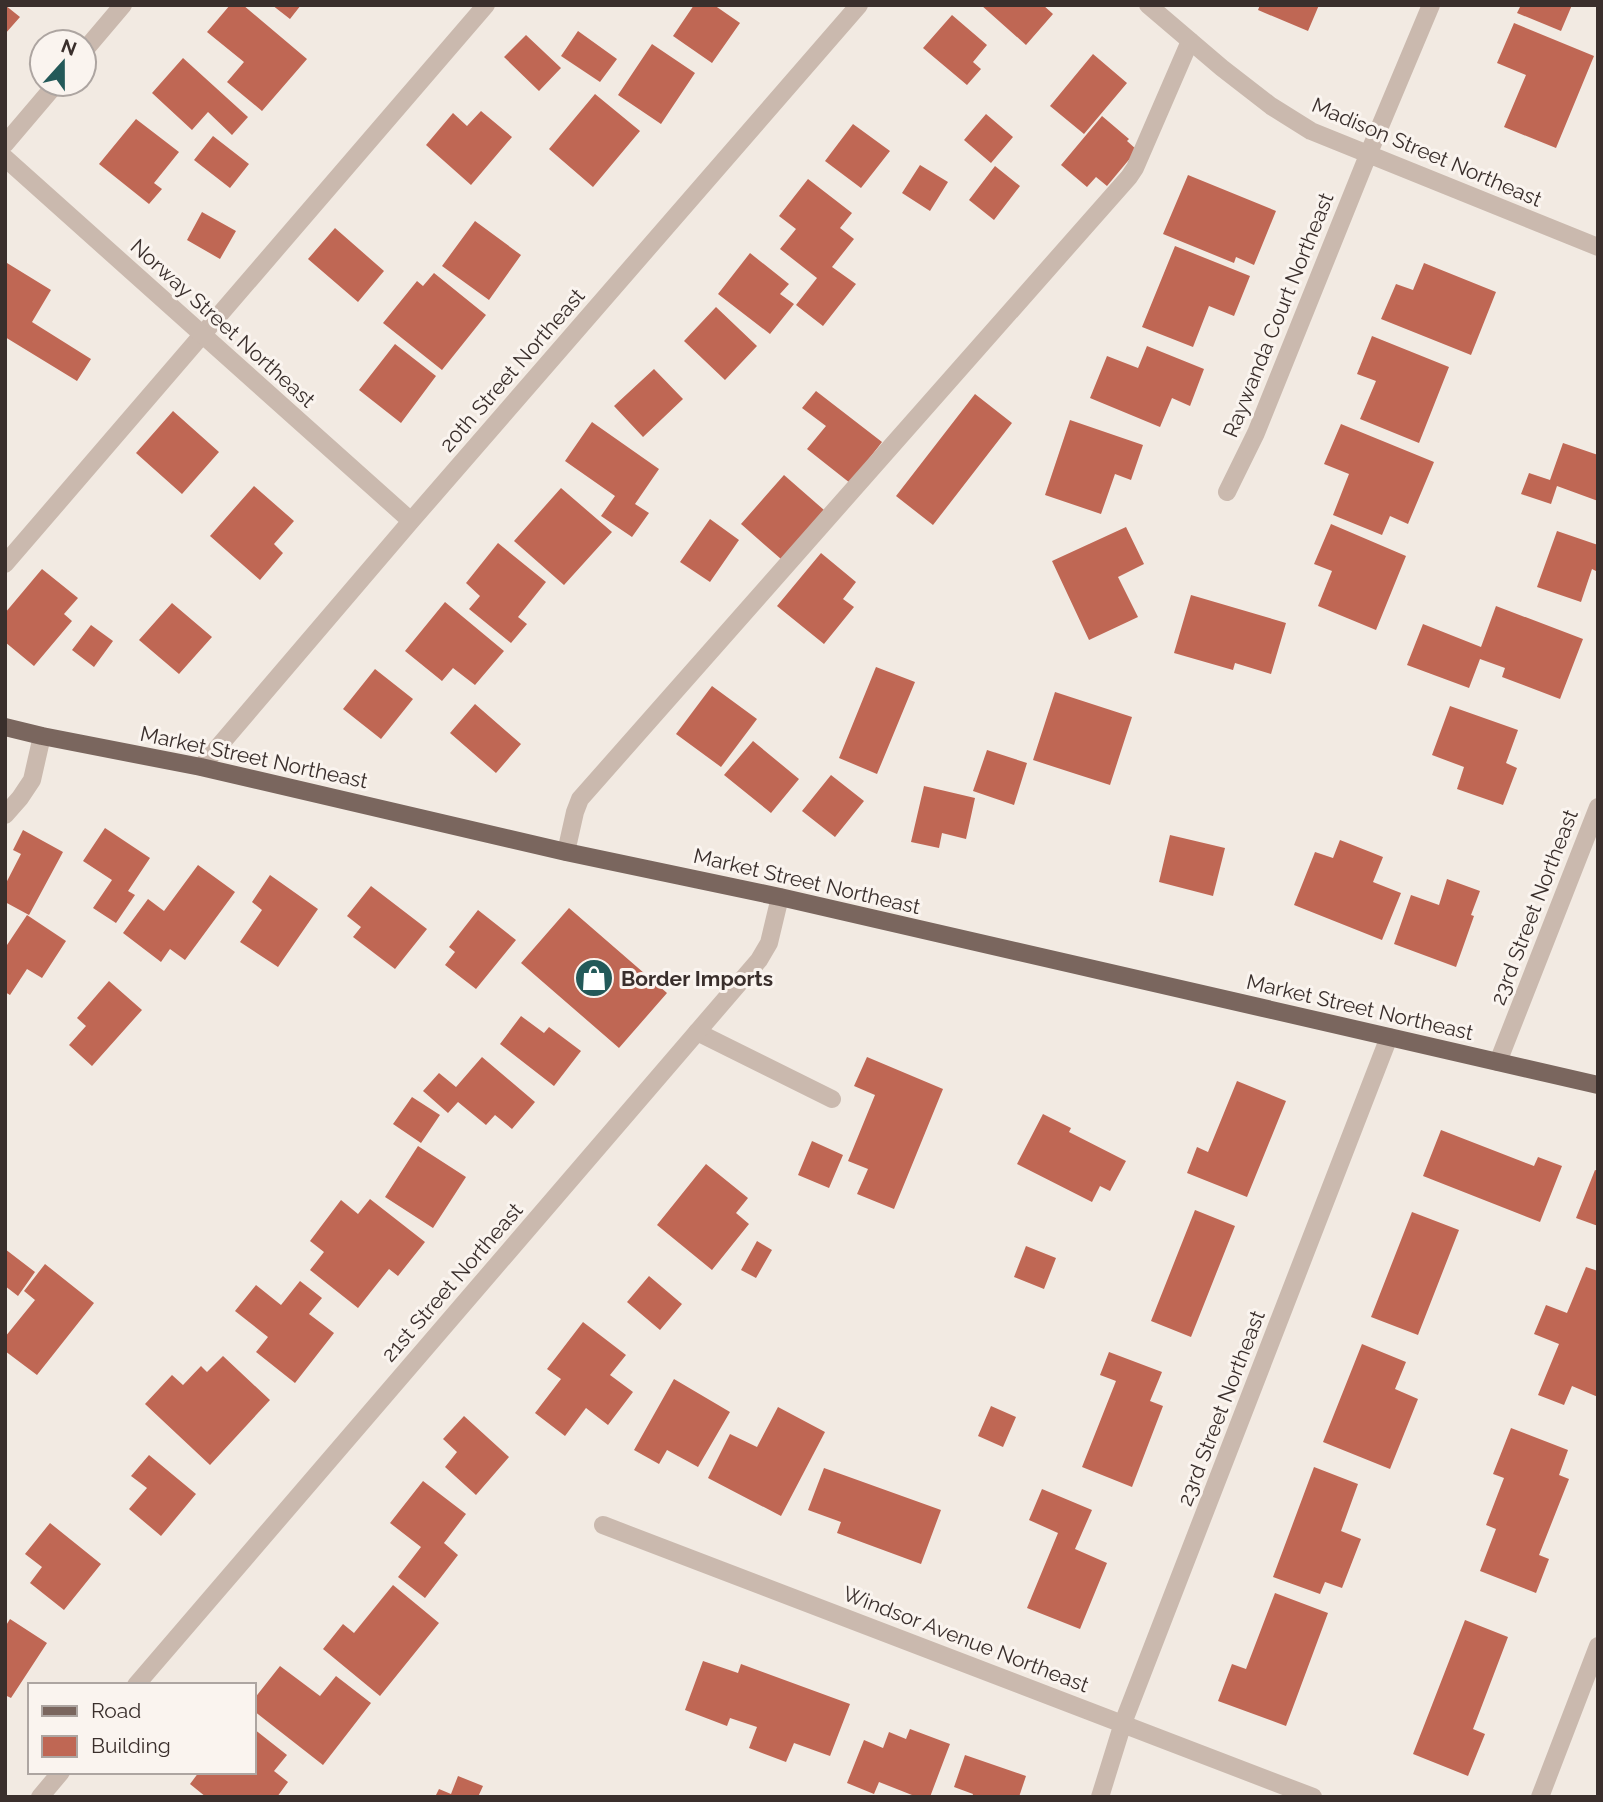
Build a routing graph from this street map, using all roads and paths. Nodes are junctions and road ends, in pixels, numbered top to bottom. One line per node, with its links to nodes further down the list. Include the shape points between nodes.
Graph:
1 (123, 5): 6 (street)
2 (486, 5): 13 (street)
3 (859, 5): 15 (street, 20th Street Northeast)
4 (1148, 5): 7 (street, Madison Street Northeast)
5 (1431, 5): 10 (street)
6 (98, 34)
7 (1190, 41): 10 (street, Madison Street Northeast, via 1271,106 1311,131); 22 (street, via 1129,177 580,799)
8 (44, 98): 9 (street)
9 (5, 144)
10 (1368, 155): 12 (street, Madison Street Northeast); 14 (street, Raywanda Court Northeast, via 1256,433)
11 (5, 158): 13 (street, Norway Street Northeast)
12 (1598, 247)
13 (202, 334): 15 (street, Norway Street Northeast); 16 (street)
14 (1227, 492)
15 (411, 521): 19 (street, 20th Street Northeast)
16 (5, 564)
17 (5, 727): 18 (main road, Market Street Northeast)
18 (42, 736): 19 (main road, Market Street Northeast); 21 (street, via 32,780)
19 (201, 767): 22 (main road, Market Street Northeast)
20 (1598, 807): 26 (street, 23rd Street Northeast)
21 (5, 815)
22 (565, 852): 23 (main road, Market Street Northeast)
23 (780, 897): 24 (street, 21st Street Northeast, via 769,943 759,960); 25 (main road, Market Street Northeast)
24 (697, 1032): 28 (street); 31 (street, 21st Street Northeast)
25 (1389, 1037): 26 (main road, Market Street Northeast); 32 (street, 23rd Street Northeast)
26 (1498, 1062): 27 (main road, Market Street Northeast)
27 (1598, 1085)
28 (832, 1099)
29 (603, 1525): 32 (street, Windsor Avenue Northeast)
30 (1598, 1646): 37 (street)
31 (138, 1683)
32 (1122, 1723): 35 (street, 23rd Street Northeast); 36 (street, Windsor Avenue Northeast)
33 (59, 1774): 34 (street)
34 (40, 1797)
35 (1100, 1797)
36 (1313, 1797)
37 (1540, 1797)

